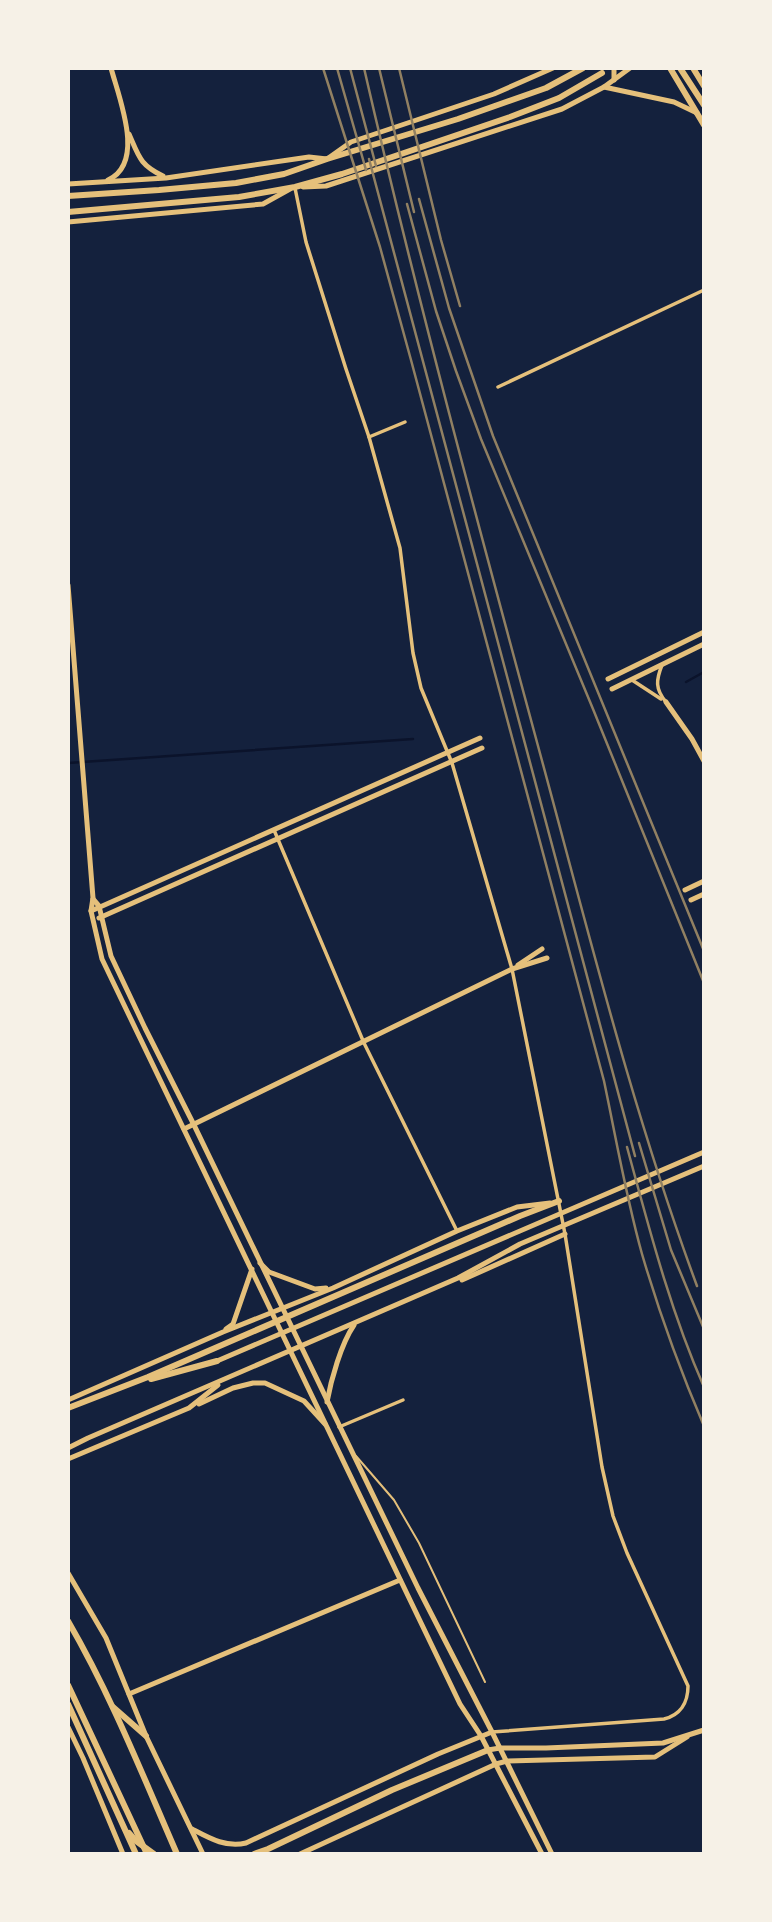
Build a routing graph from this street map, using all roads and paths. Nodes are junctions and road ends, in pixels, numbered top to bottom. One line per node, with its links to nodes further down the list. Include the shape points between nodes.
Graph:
1 (111, 68): 16 (street)
2 (553, 68): 17 (street, via 494,94 351,142)
3 (583, 68): 17 (main road, via 546,88)
4 (614, 68): 10 (street)
5 (630, 68): 10 (street)
6 (670, 68): 14 (main road)
7 (680, 68): 13 (main road)
8 (693, 68): 11 (main road)
9 (602, 73): 21 (main road, via 559,98 510,117)
10 (614, 80): 12 (street)
11 (704, 86)
12 (604, 87): 14 (street, via 674,102); 21 (street, via 562,109 354,177 326,186)
13 (704, 105)
14 (697, 113): 15 (main road)
15 (704, 125)
16 (127, 129): 18 (street, via 141,161); 19 (street, via 123,169)
17 (327, 159): 18 (street, via 281,160); 22 (main road, via 254,181)
18 (166, 178): 19 (street)
19 (102, 183): 20 (street)
20 (68, 184)
21 (295, 187): 23 (main road, via 239,197); 24 (street, via 263,204); 28 (street, via 306,242)
22 (68, 196)
23 (68, 212)
24 (68, 222)
25 (704, 290): 26 (street)
26 (498, 387)
27 (405, 422): 28 (street)
28 (369, 437): 40 (street, via 400,548 412,653)
29 (68, 585): 30 (street)
30 (69, 597): 48 (street)
31 (704, 632): 34 (street)
32 (704, 644): 33 (street)
33 (662, 665): 35 (street); 37 (street, via 656,682)
34 (608, 679)
35 (631, 680): 36 (street); 37 (street)
36 (612, 689)
37 (666, 702): 41 (street)
38 (480, 738): 40 (street)
39 (482, 748): 42 (street)
40 (448, 753): 42 (street); 43 (street)
41 (704, 761)
42 (452, 763): 44 (street); 56 (street)
43 (274, 830): 44 (street); 50 (street)
44 (278, 839): 52 (street); 57 (street)
45 (704, 881): 46 (street)
46 (685, 890)
47 (704, 894): 49 (street)
48 (93, 898): 50 (street); 51 (street)
49 (691, 900)
50 (99, 906): 51 (street); 52 (street)
51 (91, 911): 53 (street)
52 (102, 917): 53 (street); 58 (street, via 111,956)
53 (93, 920): 59 (street, via 102,959)
54 (542, 949): 56 (street)
55 (548, 958): 56 (street)
56 (512, 969): 57 (street); 62 (street)
57 (364, 1042): 58 (street); 63 (street)
58 (194, 1125): 59 (street); 65 (street)
59 (184, 1129): 66 (street)
60 (704, 1152): 74 (street)
61 (704, 1166): 84 (street)
62 (559, 1201): 63 (street, via 517,1207); 64 (street); 75 (main road)
63 (457, 1231): 67 (street)
64 (565, 1234): 70 (street); 96 (street, via 613,1516 684,1675 688,1696 673,1717 664,1719)
65 (260, 1263): 67 (street, via 268,1272 314,1289); 68 (street)
66 (252, 1269): 69 (street); 71 (street, via 233,1324)
67 (333, 1288): 68 (street)
68 (282, 1308): 69 (street); 72 (street)
69 (273, 1312): 71 (street); 73 (street)
70 (354, 1325): 72 (street); 78 (street, via 346,1336)
71 (223, 1332): 77 (street)
72 (301, 1349): 73 (street); 78 (street)
73 (292, 1353): 80 (street, via 216,1386); 81 (street)
74 (217, 1361): 75 (main road)
75 (127, 1385): 79 (main road)
76 (403, 1400): 82 (street)
77 (68, 1401)
78 (327, 1402): 82 (street)
79 (68, 1408)
80 (189, 1408): 81 (street, via 233,1388 265,1383 304,1401); 85 (street)
81 (325, 1424): 87 (street)
82 (339, 1427): 83 (street)
83 (349, 1447): 89 (lane, via 394,1500 419,1543); 96 (street)
84 (68, 1448)
85 (68, 1459)
86 (68, 1573): 91 (street, via 106,1638)
87 (400, 1580): 91 (street); 98 (street, via 460,1704)
88 (68, 1620): 93 (main road)
89 (485, 1682)
90 (68, 1685): 109 (main road)
91 (129, 1694): 97 (street)
92 (68, 1704): 105 (main road)
93 (111, 1705): 97 (main road); 111 (main road)
94 (68, 1727): 107 (street)
95 (704, 1730): 99 (street)
96 (492, 1732): 98 (street); 100 (street)
97 (146, 1736): 104 (street)
98 (481, 1736): 101 (street); 104 (street, via 246,1843 236,1846 215,1841)
99 (687, 1737): 100 (street, via 663,1743); 102 (street, via 655,1757)
100 (500, 1748): 101 (street); 102 (street)
101 (488, 1750): 103 (street); 106 (main road)
102 (507, 1761): 103 (street); 116 (street)
103 (495, 1764): 114 (street); 115 (street)
104 (192, 1829): 112 (street)
105 (125, 1830): 108 (main road); 110 (main road)
106 (266, 1852): 113 (main road)
107 (123, 1854)
108 (136, 1854)
109 (147, 1854)
110 (154, 1854)
111 (177, 1854)
112 (203, 1854)
113 (254, 1854)
114 (300, 1854)
115 (542, 1854)
116 (552, 1854)

